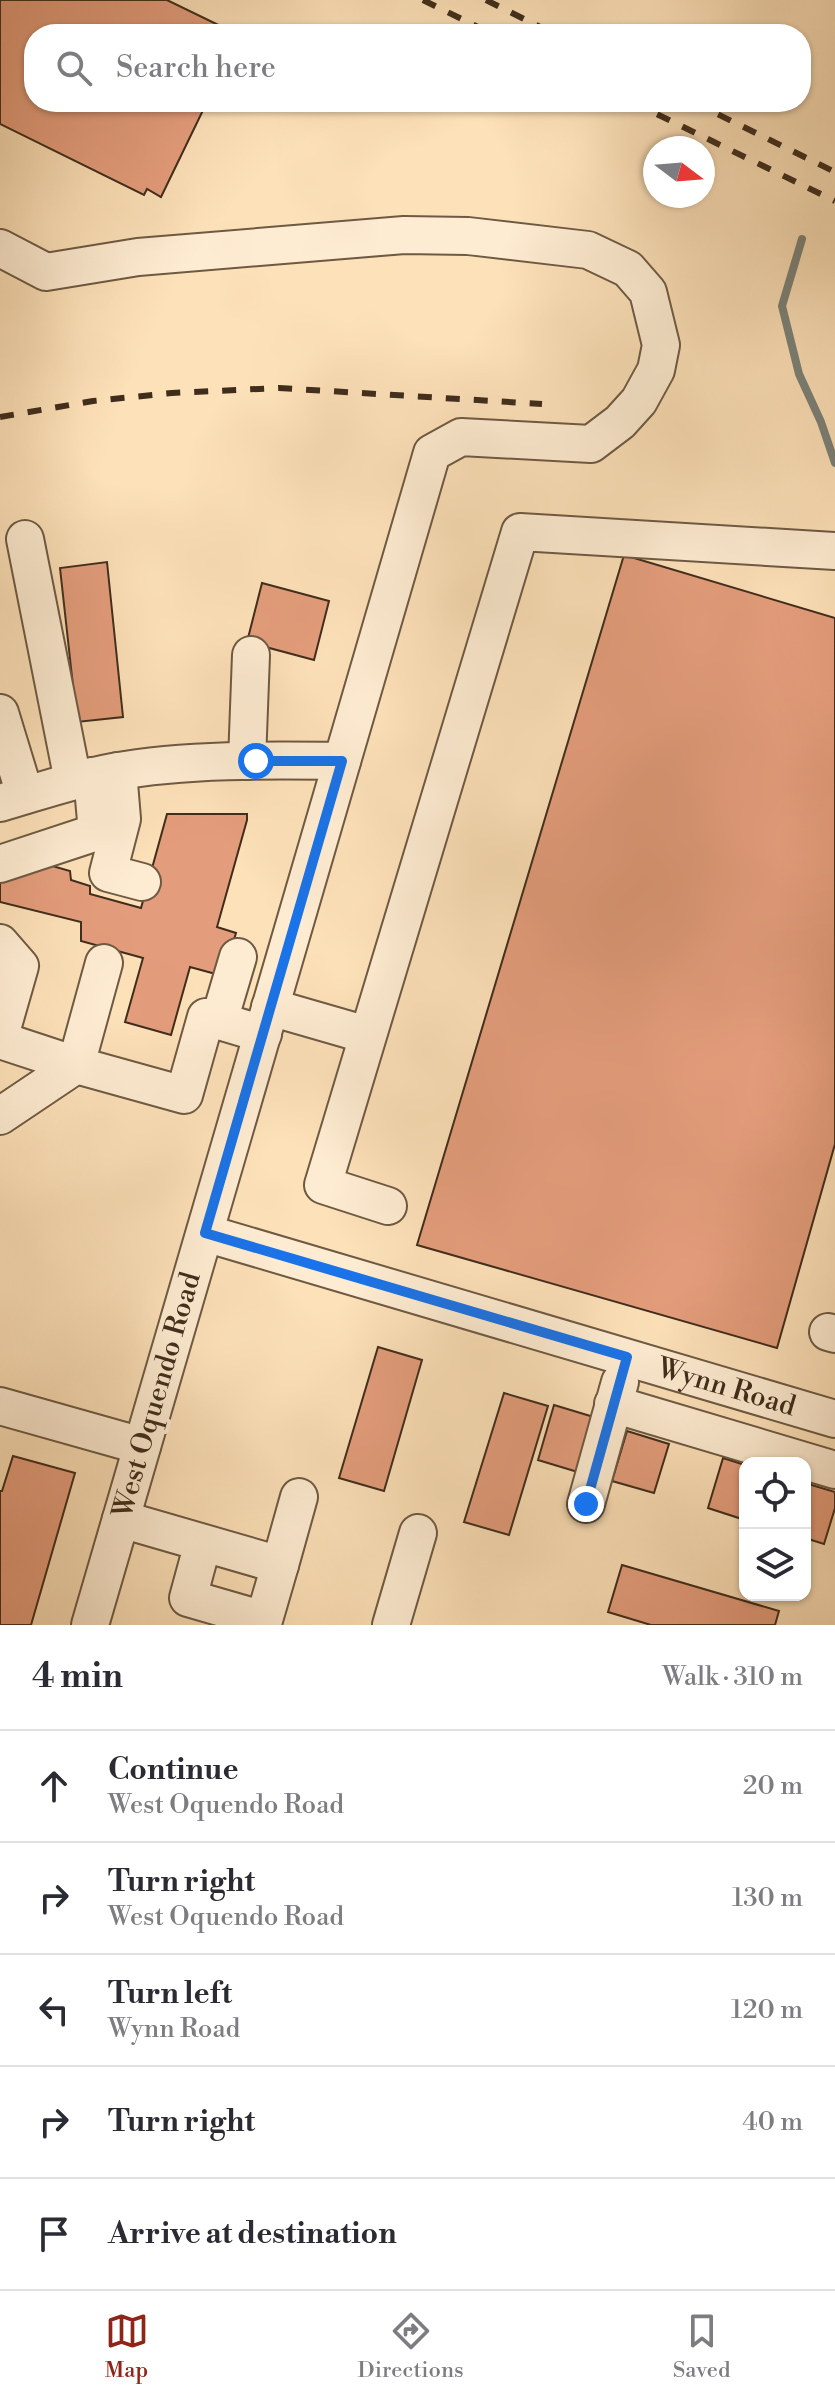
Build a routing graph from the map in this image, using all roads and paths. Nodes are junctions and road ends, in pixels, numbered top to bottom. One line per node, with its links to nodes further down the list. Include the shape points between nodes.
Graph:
1 (0, 248): 7 (street, West Oquendo Road, via 46,272 138,257 404,235 468,236 588,250 628,269 648,292 661,345 656,370 639,401 591,444 461,437 432,453)
2 (25, 539): 8 (street)
3 (835, 551): 17 (street, via 520,532)
4 (251, 655): 6 (street)
5 (0, 713): 9 (street)
6 (247, 761): 7 (street); 8 (street)
7 (342, 761): 16 (street, West Oquendo Road)
8 (95, 776): 9 (street); 10 (street, via 97,832); 11 (street, via 122,819 108,873)
9 (12, 799)
10 (0, 864)
11 (142, 882)
12 (0, 943): 18 (street, via 20,966)
13 (238, 957): 15 (street)
14 (104, 963): 19 (street)
15 (219, 1021): 16 (street); 20 (street, via 206,1017)
16 (267, 1021): 17 (street); 21 (street, West Oquendo Road)
17 (367, 1035): 23 (street, via 323,1185)
18 (0, 1038): 19 (street)
19 (76, 1065): 20 (street); 22 (street)
20 (184, 1095): 21 (street)
21 (240, 1113): 24 (street, West Oquendo Road)
22 (0, 1116)
23 (388, 1206)
24 (205, 1233): 25 (street, Wynn Road); 29 (street, West Oquendo Road)
25 (627, 1357): 26 (street); 28 (street, Wynn Road)
26 (613, 1404): 30 (street); 32 (street)
27 (0, 1406): 29 (street)
28 (835, 1419)
29 (142, 1446): 33 (street, West Oquendo Road)
30 (835, 1470)
31 (299, 1497): 36 (street)
32 (586, 1504)
33 (121, 1519): 35 (street); 37 (street, West Oquendo Road)
34 (418, 1533): 38 (street)
35 (203, 1543): 36 (street); 36 (street, via 188,1598 264,1620)
36 (280, 1565)
37 (90, 1625)
38 (391, 1625)

